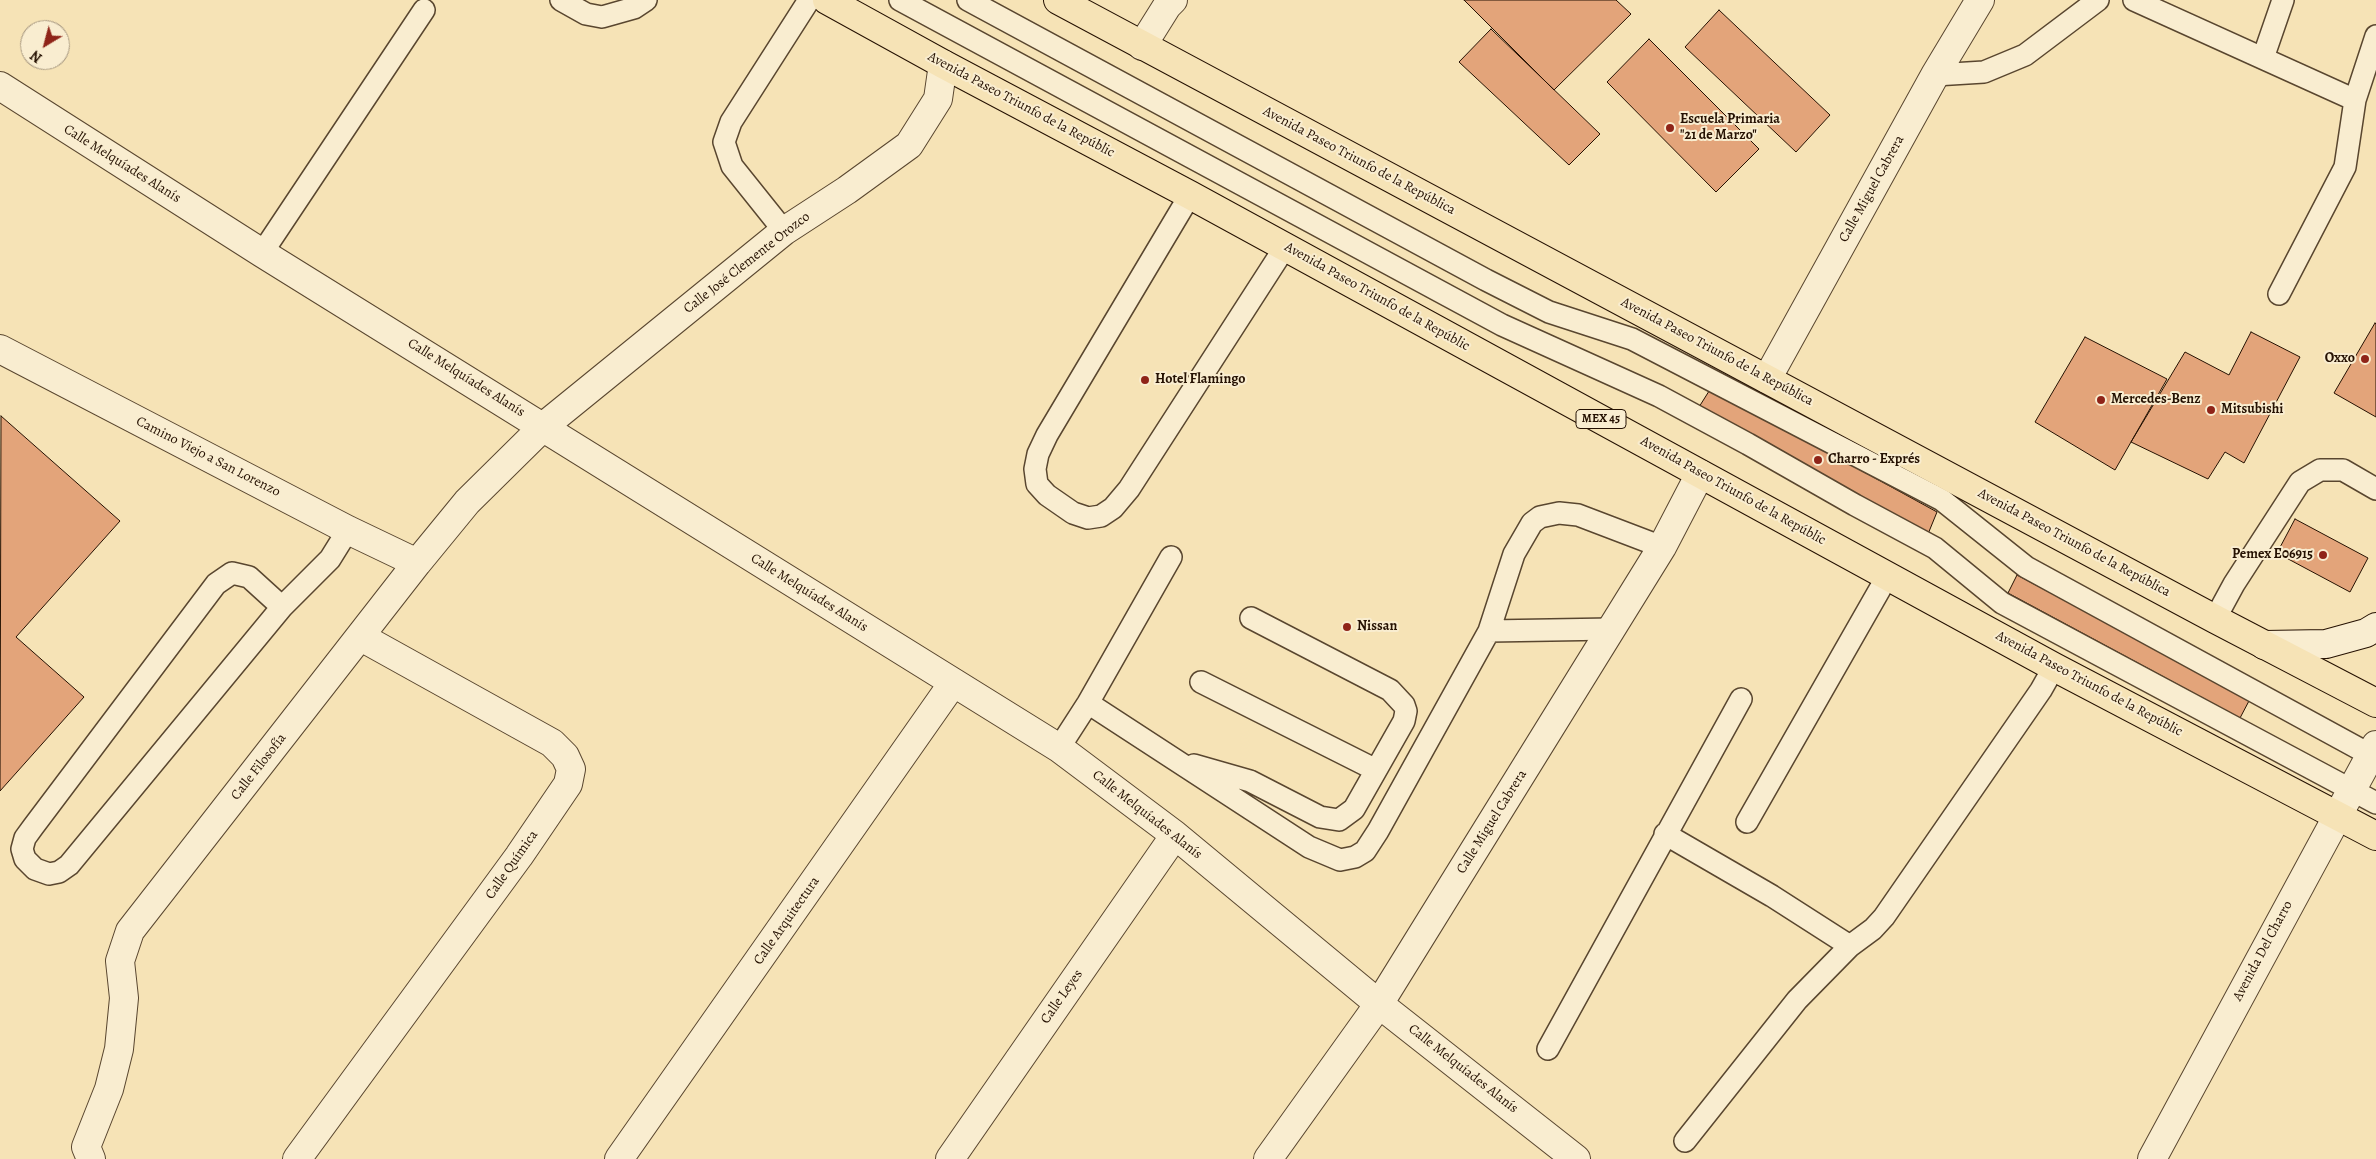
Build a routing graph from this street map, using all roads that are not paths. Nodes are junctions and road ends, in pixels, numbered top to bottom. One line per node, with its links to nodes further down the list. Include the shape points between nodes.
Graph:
1 (561, 0): 2 (lane, via 586,14 602,17 634,8)
2 (646, 0)
3 (809, 0): 22 (lane, via 731,122 724,142 732,166)
4 (827, 0): 17 (main road, Avenida Paseo Triunfo de la Repúblic / MEX 45)
5 (900, 0): 54 (lane, via 1502,326 1659,396 1748,444 1935,548 2002,603)
6 (968, 0): 51 (lane, via 1486,280 1549,312 1632,339 1942,500 2026,567)
7 (1058, 0): 15 (main road, Avenida Paseo Triunfo de la República)
8 (1173, 0): 15 (street)
9 (1980, 0): 18 (street, Calle Miguel Cabrera)
10 (2098, 0): 18 (lane, via 2025,55 1984,72)
11 (2134, 0): 16 (lane)
12 (2283, 0): 16 (lane)
13 (424, 10): 24 (lane)
14 (2376, 36): 20 (lane)
15 (1142, 46): 27 (main road, Avenida Paseo Triunfo de la República)
16 (2263, 58): 20 (lane)
17 (943, 64): 21 (main road, Avenida Paseo Triunfo de la Repúblic / MEX 45); 22 (street, Calle José Clemente Orozco, via 938,99 909,145)
18 (1935, 75): 27 (street, Calle Miguel Cabrera)
19 (0, 86): 24 (street, Calle Melquíades Alanís)
20 (2355, 100): 25 (lane, via 2345,167)
21 (1190, 194): 23 (main road, Avenida Paseo Triunfo de la Repúblic / MEX 45); 23 (lane, via 1038,454 1037,484 1073,513 1088,518 1101,516 1113,508 1129,489)
22 (784, 231): 28 (street, Calle José Clemente Orozco)
23 (1285, 247): 29 (main road, Avenida Paseo Triunfo de la Repúblic / MEX 45)
24 (262, 253): 28 (street, Calle Melquíades Alanís)
25 (2279, 294)
26 (0, 349): 31 (street, Camino Viejo a San Lorenzo)
27 (1767, 379): 38 (main road, Avenida Paseo Triunfo de la República)
28 (544, 426): 34 (street, Calle Filosofía, via 467,502); 46 (street, Calle Melquíades Alanís)
29 (1700, 474): 32 (street, Calle Miguel Cabrera); 35 (main road, Avenida Paseo Triunfo de la Repúblic / MEX 45)
30 (2376, 488): 38 (lane, via 2343,470 2320,470 2300,482)
31 (348, 530): 34 (street, Camino Viejo a San Lorenzo); 36 (lane, via 330,559)
32 (1662, 547): 40 (street, Calle Miguel Cabrera); 41 (lane, via 1578,515 1559,512 1540,517 1532,523 1514,554)
33 (1171, 557): 48 (lane)
34 (417, 563): 42 (street, Calle Filosofía)
35 (1888, 575): 44 (main road, Avenida Paseo Triunfo de la Repúblic / MEX 45); 57 (lane)
36 (282, 607): 36 (lane, via 249,577 232,573 216,584 25,838 24,859 35,870 49,874 59,872 69,864)
37 (1251, 618): 53 (lane, via 1398,697 1406,711 1404,721)
38 (2215, 619): 43 (main road, Avenida Paseo Triunfo de la República)
39 (2376, 627): 43 (street, via 2366,634 2326,644)
40 (1612, 629): 41 (lane); 62 (street, Calle Miguel Cabrera)
41 (1490, 631): 52 (lane, via 1378,831 1366,850 1355,857 1340,860 1309,847)
42 (360, 637): 65 (street, Calle Filosofía, via 130,931 120,960 124,998 119,1049 109,1089 86,1147); 66 (street, Calle Química, via 552,743 566,756 571,769 568,784 519,856)
43 (2264, 645): 49 (main road, Avenida Paseo Triunfo de la República)
44 (2054, 667): 56 (main road, Avenida Paseo Triunfo de la Repúblic / MEX 45); 61 (lane, via 1884,917)
45 (1201, 682): 53 (lane)
46 (953, 683): 50 (street, Calle Melquíades Alanís); 67 (street, Calle Arquitectura)
47 (1741, 699): 59 (lane)
48 (1088, 703): 50 (lane); 52 (lane)
49 (2376, 703)
50 (1059, 748): 58 (street, Calle Melquíades Alanís)
51 (2374, 753): 54 (street, Avenida Del Charro)
52 (1172, 758): 53 (lane, via 1250,781 1330,820 1339,820 1354,809)
53 (1376, 770)
54 (2352, 790): 55 (lane); 56 (street, Avenida Del Charro)
55 (2376, 803)
56 (2338, 815): 60 (main road, Avenida Paseo Triunfo de la Repúblic / MEX 45); 71 (street, Avenida Del Charro)
57 (1747, 822)
58 (1175, 834): 62 (street, Calle Melquíades Alanís); 68 (street, Calle Leyes)
59 (1665, 834): 61 (lane); 63 (lane)
60 (2376, 836)
61 (1850, 946): 64 (lane, via 1797,1000)
62 (1379, 1004): 69 (street, Calle Miguel Cabrera); 70 (street, Calle Melquíades Alanís)
63 (1548, 1049)
64 (1685, 1141)
65 (91, 1159)
66 (297, 1159)
67 (619, 1159)
68 (950, 1159)
69 (1268, 1159)
70 (1576, 1159)
71 (2152, 1159)

